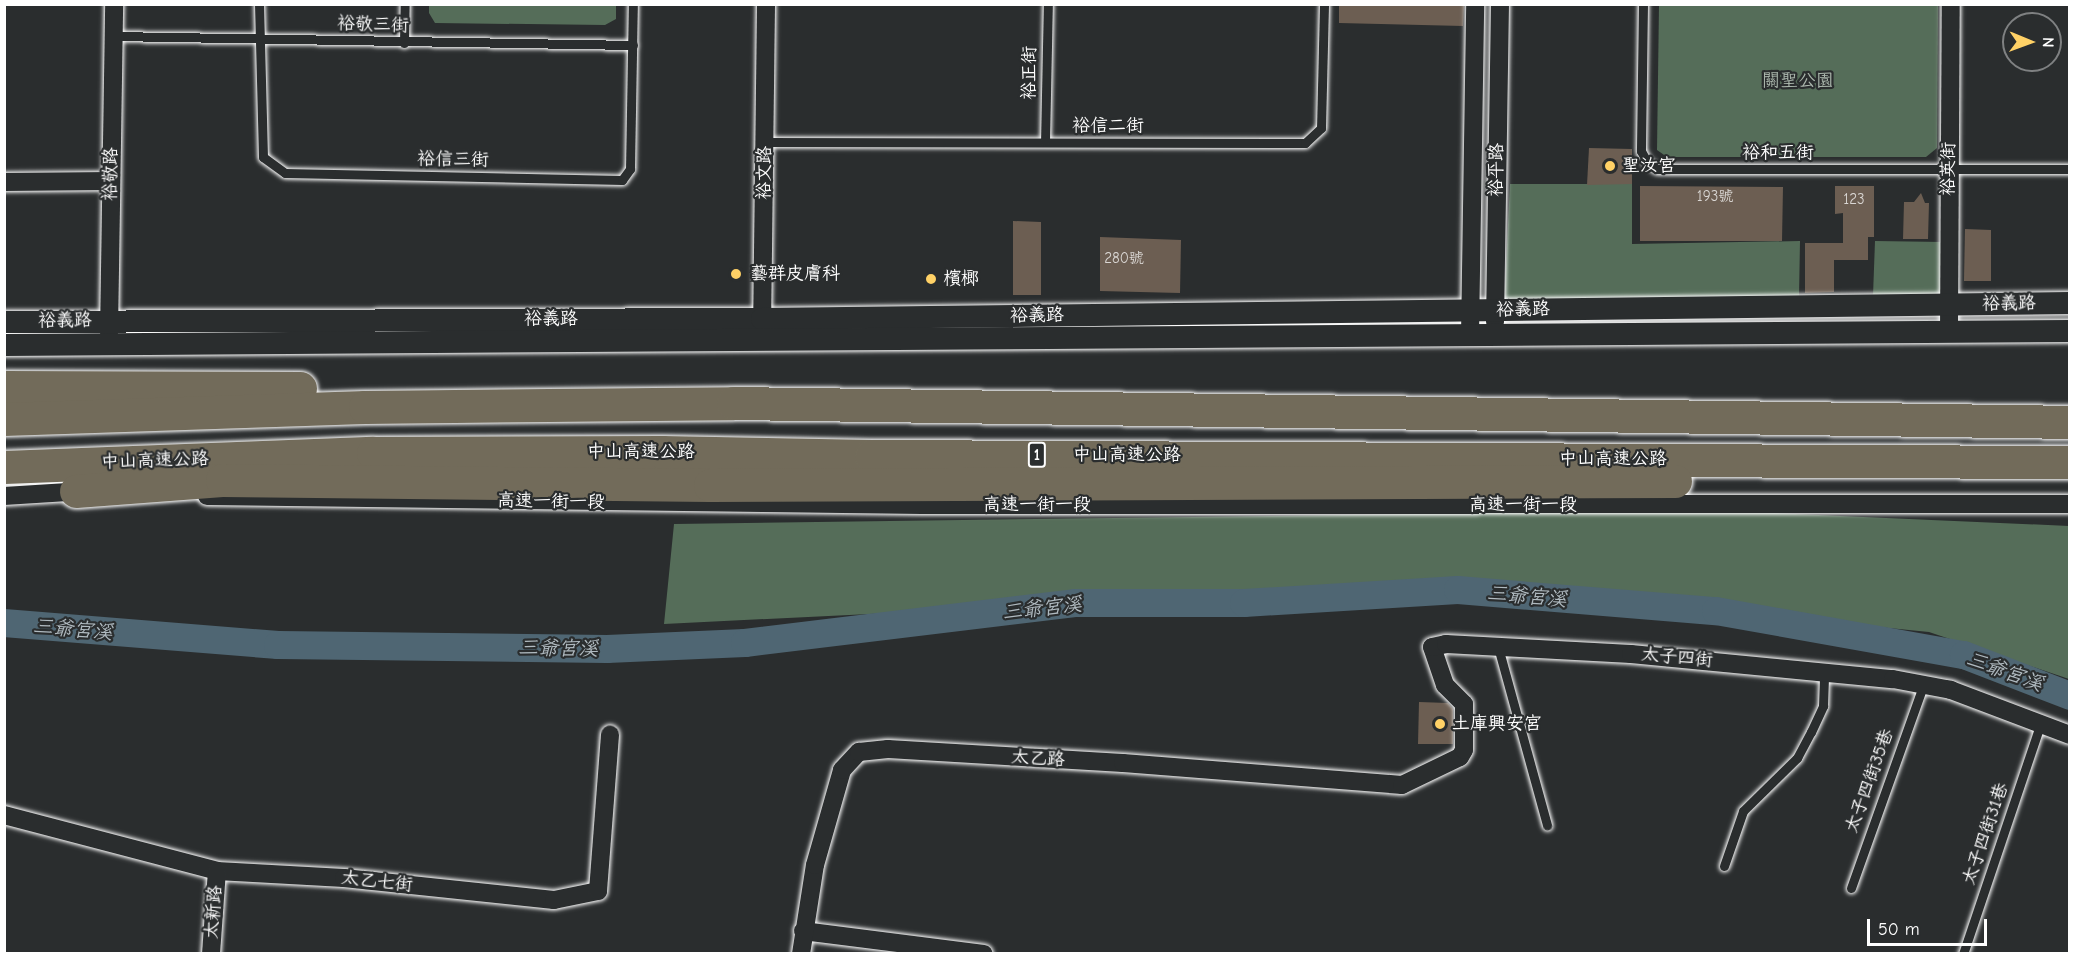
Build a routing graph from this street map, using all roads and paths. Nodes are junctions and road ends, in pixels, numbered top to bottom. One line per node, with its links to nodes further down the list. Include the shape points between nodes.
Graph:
1 (114, 4): 12 (street, 裕敬路)
2 (260, 4): 13 (lane, 裕信三街)
3 (405, 4): 14 (lane)
4 (633, 4): 15 (lane, 裕信三街)
5 (766, 4): 16 (street, 裕文路)
6 (1048, 4): 17 (lane, 裕正街)
7 (1324, 4): 17 (lane, 裕信二街, via 1321,128 1305,143)
8 (1475, 4): 24 (street, 裕平路)
9 (1500, 4): 25 (street, 裕平路)
10 (1644, 4): 19 (lane, 裕和五街, via 1641,151 1657,169)
11 (1951, 4): 19 (street, 裕英街)
12 (113, 36): 13 (lane, 裕敬三街); 20 (street, 裕敬路)
13 (259, 39): 14 (lane, 裕敬三街); 15 (lane, 裕信三街, via 263,157 285,173 622,180 630,169)
14 (404, 43): 15 (lane, 裕敬三街)
15 (633, 45)
16 (765, 142): 17 (lane, 裕信二街); 26 (street, 裕文路)
17 (1045, 142)
18 (2070, 169): 19 (lane, 裕和五街)
19 (1949, 170): 23 (street, 裕英街)
20 (111, 181): 21 (street); 27 (street, 裕敬路)
21 (4, 182)
22 (2070, 303): 23 (street, 裕義路)
23 (1949, 304): 25 (street, 裕義路); 30 (street, 裕英街)
24 (1471, 310): 25 (street, 裕義路); 26 (street, 裕義路); 31 (street, 裕平路)
25 (1495, 310): 32 (street, 裕平路)
26 (762, 319): 27 (street, 裕義路); 33 (street, 裕文路)
27 (109, 320): 28 (street, 裕義路); 34 (street, 裕敬路)
28 (4, 322)
29 (2070, 331): 30 (street, 裕義路)
30 (1949, 333): 32 (street, 裕義路)
31 (1470, 336): 32 (street, 裕義路); 33 (street, 裕義路)
32 (1495, 336)
33 (762, 342): 34 (street, 裕義路)
34 (109, 343): 35 (street, 裕義路)
35 (4, 345)
36 (4, 387): 37 (highway, via 630,388)
37 (733, 403): 38 (highway, via 364,407); 39 (highway)
38 (4, 419)
39 (2070, 422)
40 (2070, 462): 41 (highway, 中山高速公路 / 1, via 639,452 372,453)
41 (4, 467)
42 (2070, 471): 43 (highway, via 1401,484 710,485)
43 (222, 480): 44 (highway); 45 (highway)
44 (4, 483)
45 (76, 491): 46 (street, 高速一街一段); 47 (street, 高速一街一段, via 577,503)
46 (4, 495)
47 (2070, 504)
48 (1498, 647): 49 (street, 太子四街, via 1631,654); 54 (street, 太子四街, via 1432,647 1445,685 1464,704 1466,721 1460,757); 56 (lane)
49 (1824, 672): 50 (street, 太子四街); 57 (lane, via 1823,706 1811,732 1797,758 1743,810)
50 (1923, 686): 51 (street, 太子四街, via 1951,690); 59 (lane, 太子四街35巷)
51 (2040, 725): 53 (street, 太子四街); 64 (lane, 太子四街31巷)
52 (610, 734): 58 (street, 太乙七街, via 598,891 554,900 344,878)
53 (2070, 735)
54 (1428, 773): 60 (street, 太乙路, via 1402,785 1123,762 888,749 859,752 842,770 815,865)
55 (4, 815): 58 (street, 太乙七街)
56 (1547, 825)
57 (1724, 866)
58 (217, 871): 61 (street, 太新路)
59 (1851, 888)
60 (803, 931): 62 (street, 太乙路); 63 (street)
61 (211, 954)
62 (801, 954)
63 (984, 954)
64 (1963, 954)

